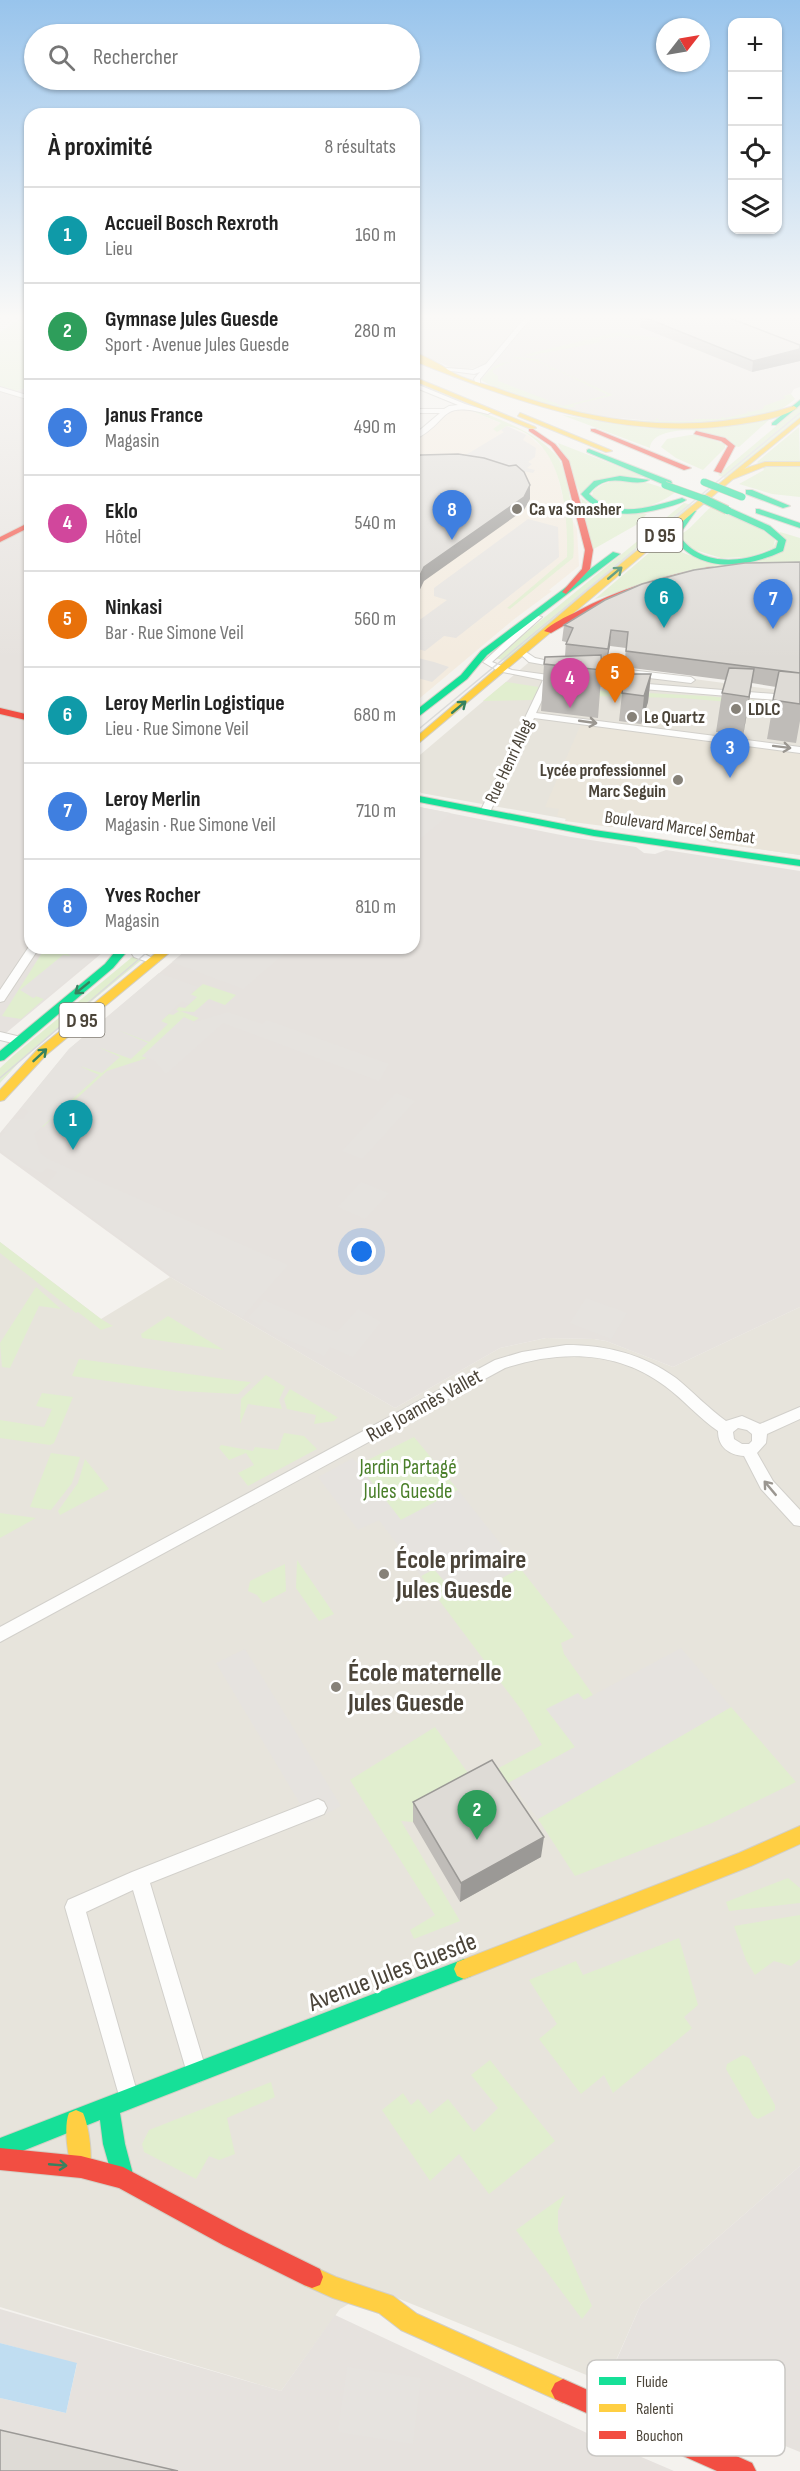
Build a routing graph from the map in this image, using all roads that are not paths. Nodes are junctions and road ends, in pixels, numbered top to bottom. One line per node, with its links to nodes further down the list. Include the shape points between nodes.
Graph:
1 (527, 429): 18 (main road, via 553,445 565,461 588,555 583,575)
2 (540, 429): 8 (main road)
3 (559, 429): 8 (main road)
4 (566, 429): 8 (main road)
5 (578, 429): 8 (main road)
6 (775, 429): 9 (main road, D 95)
7 (800, 464): 9 (main road, via 765,464)
8 (677, 476): 9 (main road); 9 (main road, via 656,442 686,433 703,434 730,444 732,450 722,461); 10 (main road); 10 (main road, bridge, via 698,496); 11 (main road, via 615,478 594,484 585,494 601,507 629,512)
9 (721, 476): 10 (main road); 11 (main road, D 95)
10 (739, 500): 11 (main road, via 782,540 780,549 767,557 740,561 693,554 680,547 675,536); 12 (main road); 13 (main road); 15 (main road)
11 (687, 506): 18 (main road, D 95); 19 (main road, D 95, one-way to 11)
12 (800, 509)
13 (800, 526)
14 (24, 527): 16 (main road)
15 (800, 533)
16 (0, 540)
17 (778, 565): 19 (main road, via 715,568 653,580 591,604)
18 (566, 592): 21 (main road, D 95, via 484,653)
19 (548, 631): 20 (main road, D 95)
20 (523, 653): 22 (main road, D 95); 23 (street, via 532,660)
21 (482, 663): 22 (street); 34 (main road, D 95)
22 (507, 666): 23 (street, via 542,670); 25 (street); 37 (main road, D 95, one-way to 22)
23 (574, 666): 24 (street)
24 (640, 674): 28 (street); 29 (street, via 652,680)
25 (548, 678): 26 (street); 36 (street, Rue Henri Alleg)
26 (566, 680)
27 (578, 682): 29 (street)
28 (722, 684): 30 (street, via 717,688); 31 (street)
29 (646, 686): 30 (street)
30 (672, 687): 32 (street)
31 (800, 694)
32 (800, 699)
33 (0, 711): 35 (main road)
34 (420, 712)
35 (24, 714)
36 (530, 715): 38 (street, one-way to 38); 40 (street, Rue Henri Alleg)
37 (420, 739)
38 (800, 750)
39 (420, 799): 40 (main road, Boulevard Marcel Sembat)
40 (485, 812): 41 (main road, Boulevard Marcel Sembat, via 594,833)
41 (800, 863)
42 (29, 954): 47 (street)
43 (119, 954): 49 (main road, D 95, one-way to 49, via 110,966)
44 (137, 954): 46 (street)
45 (162, 954): 46 (main road, D 95)
46 (153, 961): 51 (main road, D 95, one-way to 46, via 42,1052)
47 (0, 999)
48 (0, 1036): 49 (street)
49 (17, 1040): 50 (main road, D 95)
50 (0, 1057)
51 (0, 1097)
52 (800, 1413): 54 (street)
53 (726, 1429): 54 (street, via 742,1422); 55 (street, via 724,1437 728,1443); 57 (street, Rue Joannès Vallet, via 655,1372 593,1350 539,1351 500,1364)
54 (758, 1431): 55 (street, via 759,1445)
55 (747, 1450): 56 (street, one-way to 55, via 767,1485)
56 (800, 1520)
57 (0, 1635)
58 (318, 1808): 60 (street)
59 (798, 1840): 61 (main road, Avenue Jules Guesde)
60 (139, 1878): 61 (street); 62 (street, via 75,1907)
61 (197, 2073): 62 (main road, Avenue Jules Guesde)
62 (129, 2099): 63 (main road, Avenue Jules Guesde)
63 (109, 2107): 64 (main road, Avenue Jules Guesde); 68 (main road)
64 (76, 2120): 65 (main road, Avenue Jules Guesde); 67 (main road)
65 (0, 2149)
66 (0, 2159): 67 (main road, one-way to 67)
67 (81, 2167): 68 (main road)
68 (123, 2178): 69 (main road, via 333,2287 385,2304 409,2322)
69 (587, 2401)
70 (710, 2456): 71 (main road)
71 (744, 2471)

